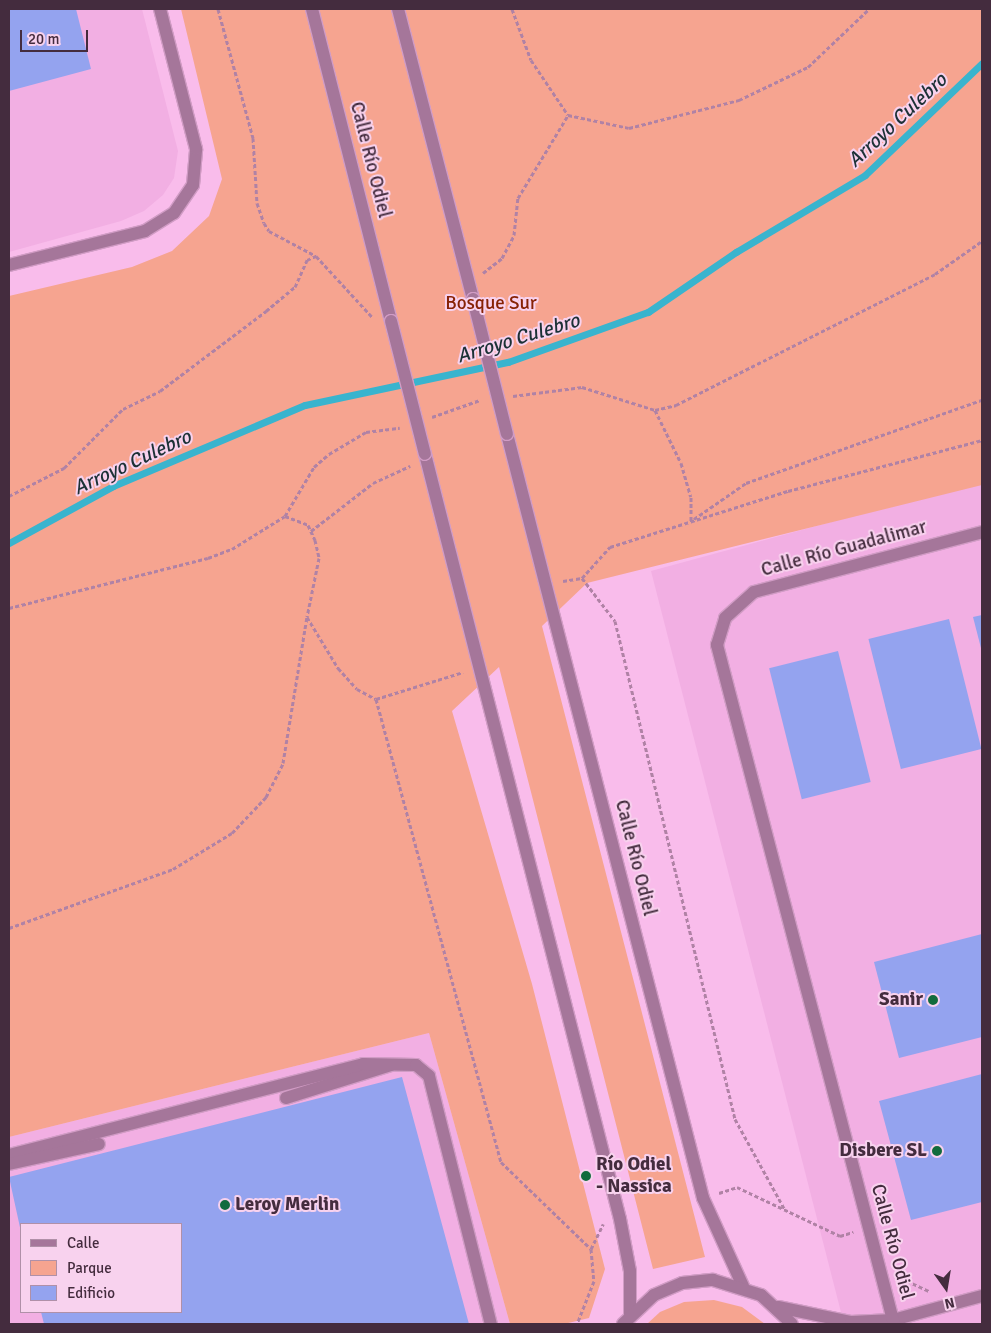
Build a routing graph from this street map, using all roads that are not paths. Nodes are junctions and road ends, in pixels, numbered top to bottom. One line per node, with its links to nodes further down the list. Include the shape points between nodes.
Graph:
1 (160, 9): 4 (street, via 196,149 193,185 174,213 145,231)
2 (312, 9): 15 (street, Calle Río Odiel, bridge, via 620,1219 630,1271)
3 (398, 9): 12 (street, Calle Río Odiel, bridge, via 703,1198)
4 (9, 265)
5 (982, 532): 6 (street, Calle Río Guadalimar, via 754,592)
6 (725, 618): 16 (street, Calle Río Odiel, via 719,631 718,660)
7 (398, 1062): 8 (street); 10 (street, via 363,1064); 17 (street, via 416,1065 429,1076)
8 (286, 1098)
9 (99, 1144): 11 (street)
10 (9, 1156)
11 (9, 1164)
12 (743, 1286): 14 (street); 15 (street, via 713,1280 682,1283 654,1295)
13 (982, 1296): 16 (street)
14 (778, 1307): 16 (street, via 851,1322); 18 (street)
15 (626, 1319)
16 (894, 1322)
17 (491, 1324)
18 (792, 1324)

